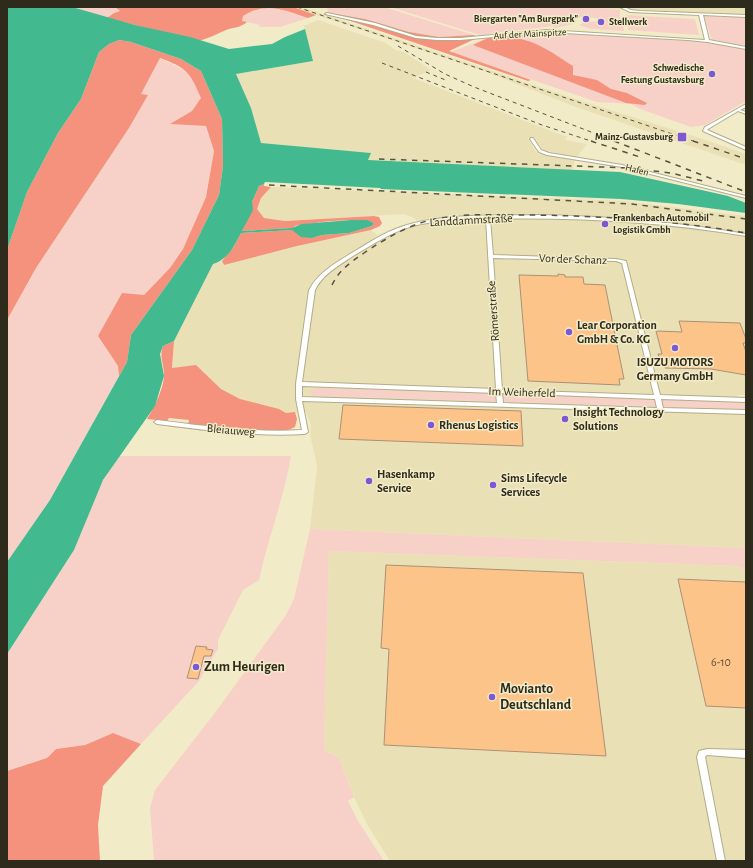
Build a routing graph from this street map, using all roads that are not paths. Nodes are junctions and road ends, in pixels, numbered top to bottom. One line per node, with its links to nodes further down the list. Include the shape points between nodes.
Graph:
1 (622, 7): 3 (street, via 630,11)
2 (327, 14): 5 (street, Auf der Mainspitze, via 437,39 547,31)
3 (701, 15): 4 (street); 5 (street)
4 (746, 16)
5 (707, 41): 6 (street, Auf der Mainspitze)
6 (746, 48)
7 (746, 105): 8 (street)
8 (737, 110): 9 (street); 11 (street, via 705,131)
9 (746, 113)
10 (532, 139): 12 (street, Hafen, via 540,151 548,154 626,167)
11 (746, 149)
12 (746, 197)
13 (488, 217): 14 (street, Landdammstraße, via 562,217 655,222); 15 (street, Römerstraße); 16 (street, Landdammstraße, via 420,223 388,234 330,268 315,283 312,290)
14 (746, 235)
15 (490, 256): 17 (street, Römerstraße); 18 (street, Vor der Schanz, via 624,262)
16 (299, 384): 17 (street, Im Weiherfeld); 19 (street, Landdammstraße)
17 (499, 391): 18 (street, Im Weiherfeld); 21 (street, Römerstraße)
18 (657, 397): 20 (street, Im Weiherfeld); 22 (street, Vor der Schanz)
19 (299, 399): 21 (street, Im Weiherfeld); 25 (street, Landdammstraße)
20 (746, 400)
21 (500, 405): 22 (street, Im Weiherfeld)
22 (661, 410): 23 (street, Im Weiherfeld)
23 (746, 412)
24 (157, 422): 25 (street, Bleiauweg, via 248,432)
25 (304, 432)
26 (746, 754): 27 (street, via 707,752 702,753 700,761)
27 (721, 861)

